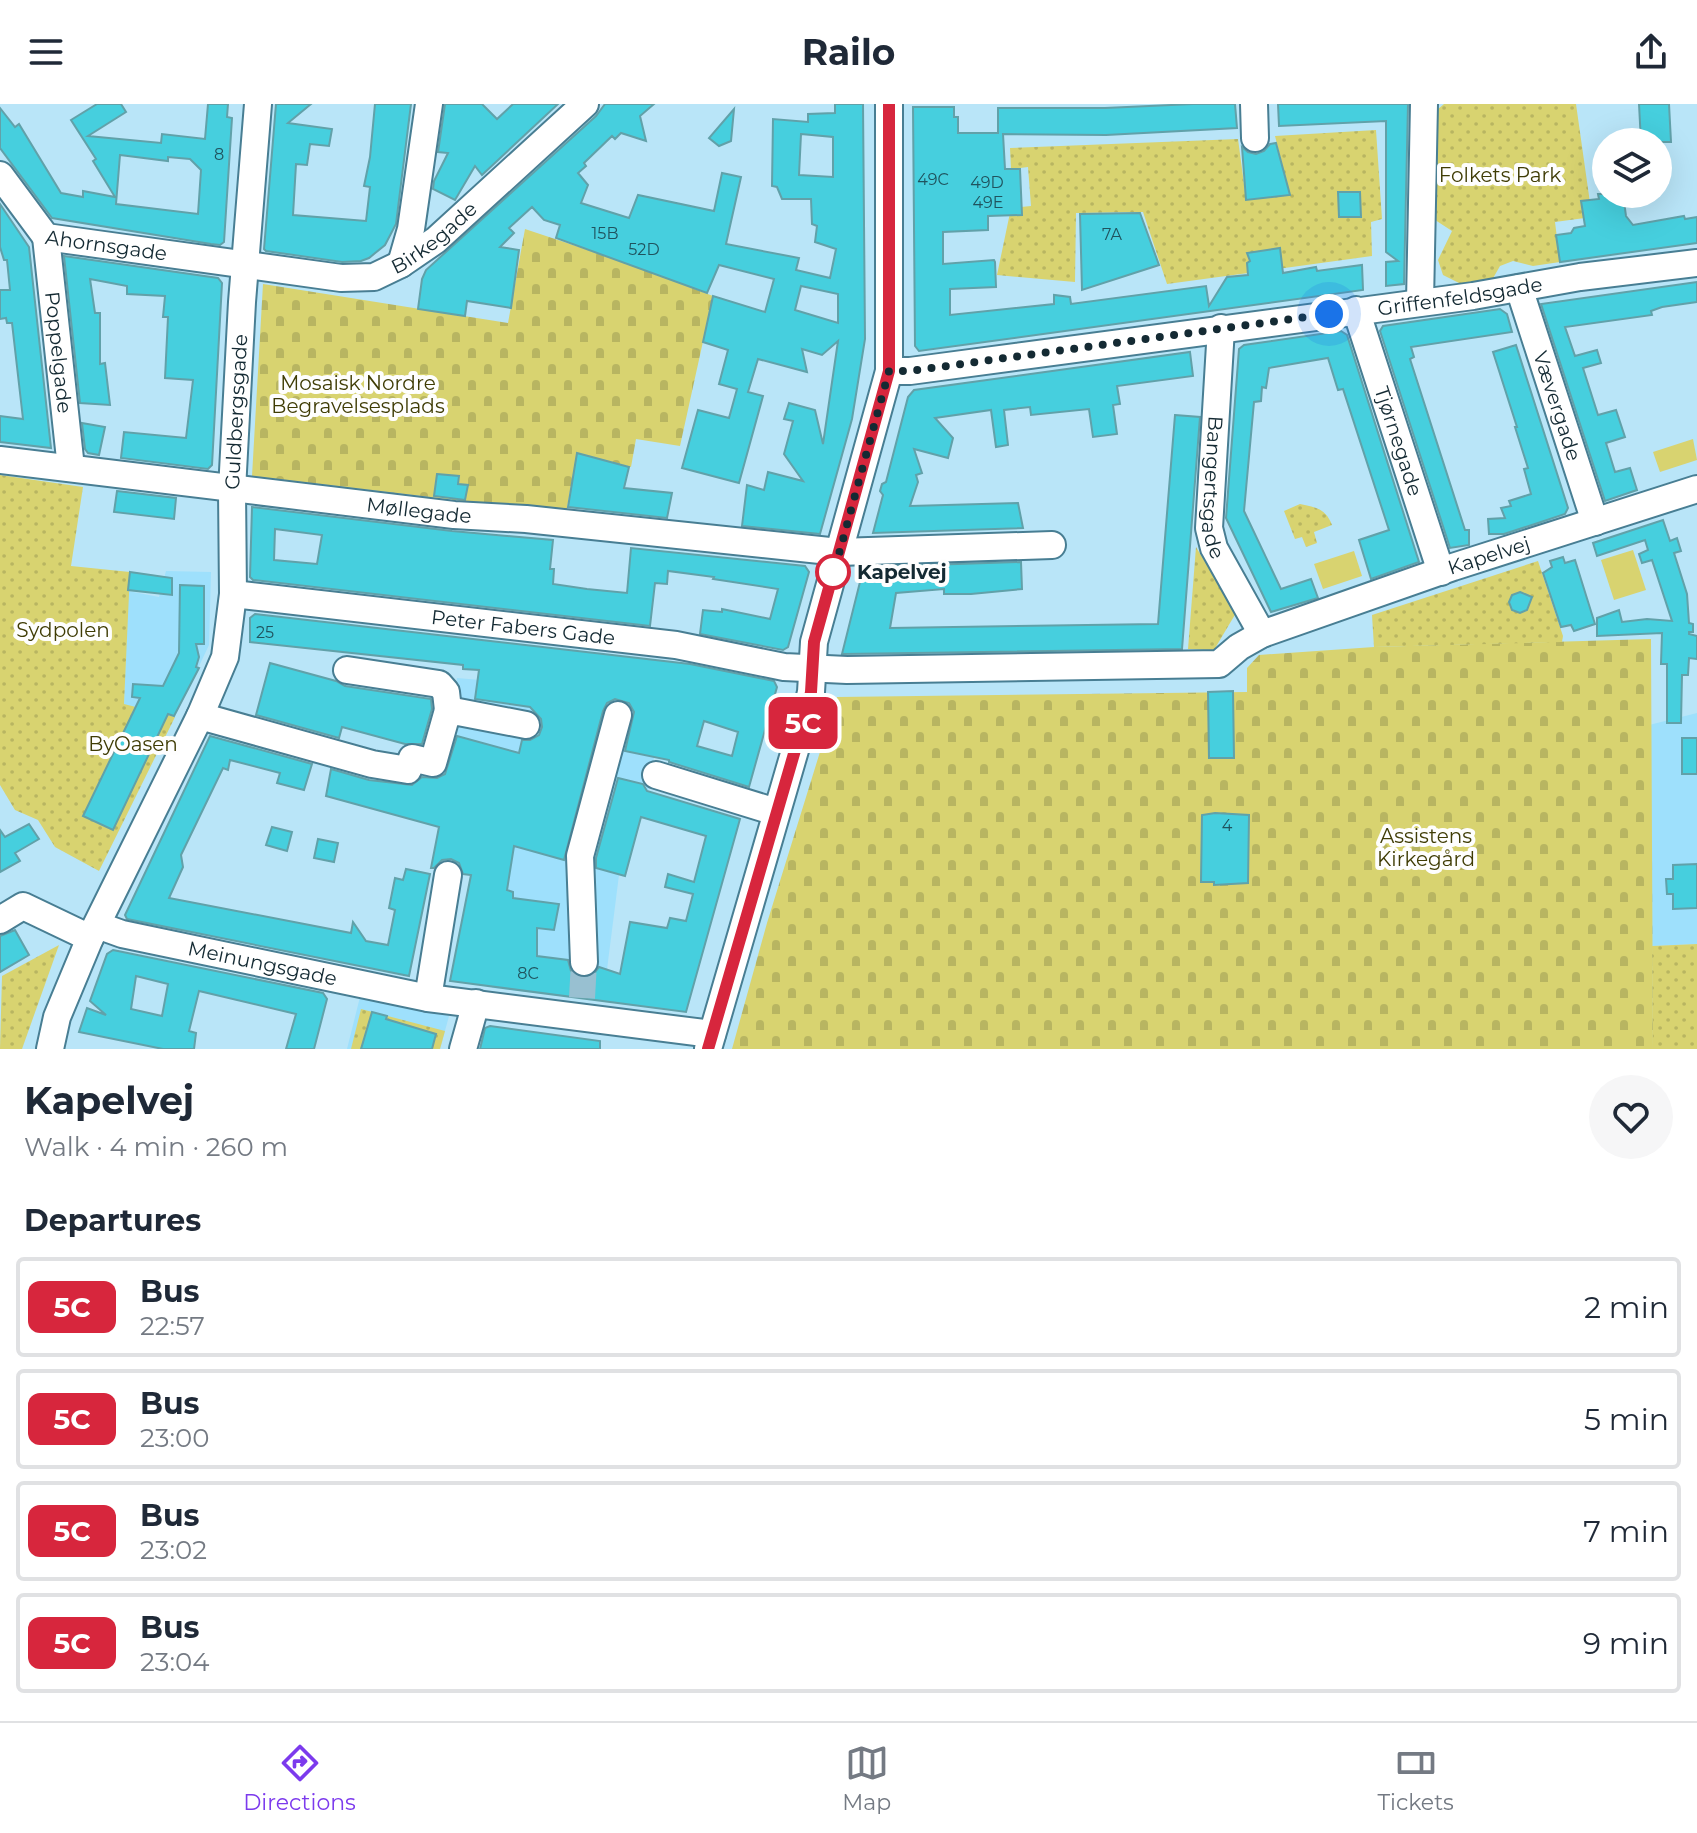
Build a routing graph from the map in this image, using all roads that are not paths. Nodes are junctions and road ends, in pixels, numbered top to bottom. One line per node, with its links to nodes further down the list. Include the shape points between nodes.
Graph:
1 (258, 104): 10 (street, Guldbergsgade)
2 (429, 104): 12 (street)
3 (585, 104): 12 (street, Birkegade, via 436,240)
4 (889, 104): 17 (street)
5 (1254, 104): 7 (street)
6 (1424, 104): 14 (street)
7 (1255, 138)
8 (0, 175): 9 (street, Ahornsgade)
9 (46, 237): 10 (street, Ahornsgade); 19 (street, Poppelgade)
10 (244, 263): 12 (street, Birkegade, via 341,278 374,277); 21 (street, Guldbergsgade)
11 (1697, 263): 13 (street, Griffenfeldsgade)
12 (401, 264)
13 (1519, 288): 14 (street, Griffenfeldsgade); 22 (street, Vævergade)
14 (1420, 302): 15 (street, Griffenfeldsgade)
15 (1356, 310): 16 (street, Griffenfeldsgade); 25 (street, Tjørnegade)
16 (1221, 328): 17 (street, Griffenfeldsgade); 27 (street, Bangertsgade, via 1209,528 1214,548)
17 (889, 371): 24 (street)
18 (0, 460): 19 (street, Møllegade)
19 (71, 468): 21 (street, Møllegade)
20 (1697, 489): 22 (street, Kapelvej)
21 (232, 490): 24 (street, Møllegade); 26 (street, Guldbergsgade)
22 (1595, 522): 25 (street, Kapelvej)
23 (1052, 545): 24 (street, Møllegade)
24 (839, 552): 28 (street)
25 (1441, 572): 27 (street, Kapelvej)
26 (233, 594): 28 (street, Peter Fabers Gade, via 676,645); 32 (street, Guldbergsgade, via 225,657)
27 (1262, 634): 28 (street, Kapelvej, via 1219,664)
28 (812, 668): 35 (street, via 809,700)
29 (347, 670): 30 (street, via 439,684)
30 (448, 710): 32 (street, via 433,763 412,758 408,770); 33 (street)
31 (618, 715): 39 (street, via 580,856)
32 (200, 716): 38 (street, Guldbergsgade)
33 (526, 725)
34 (656, 775): 35 (street)
35 (776, 812): 42 (street)
36 (448, 875): 40 (street)
37 (0, 920): 38 (street, Meinungsgade, via 23,906)
38 (93, 931): 40 (street, Meinungsgade); 43 (street, Guldbergsgade, via 57,1017)
39 (584, 962)
40 (428, 998): 41 (street, Meinungsgade)
41 (476, 1003): 42 (street, Meinungsgade, via 581,1007); 44 (street)
42 (710, 1041)
43 (60, 1047)
44 (463, 1049)

